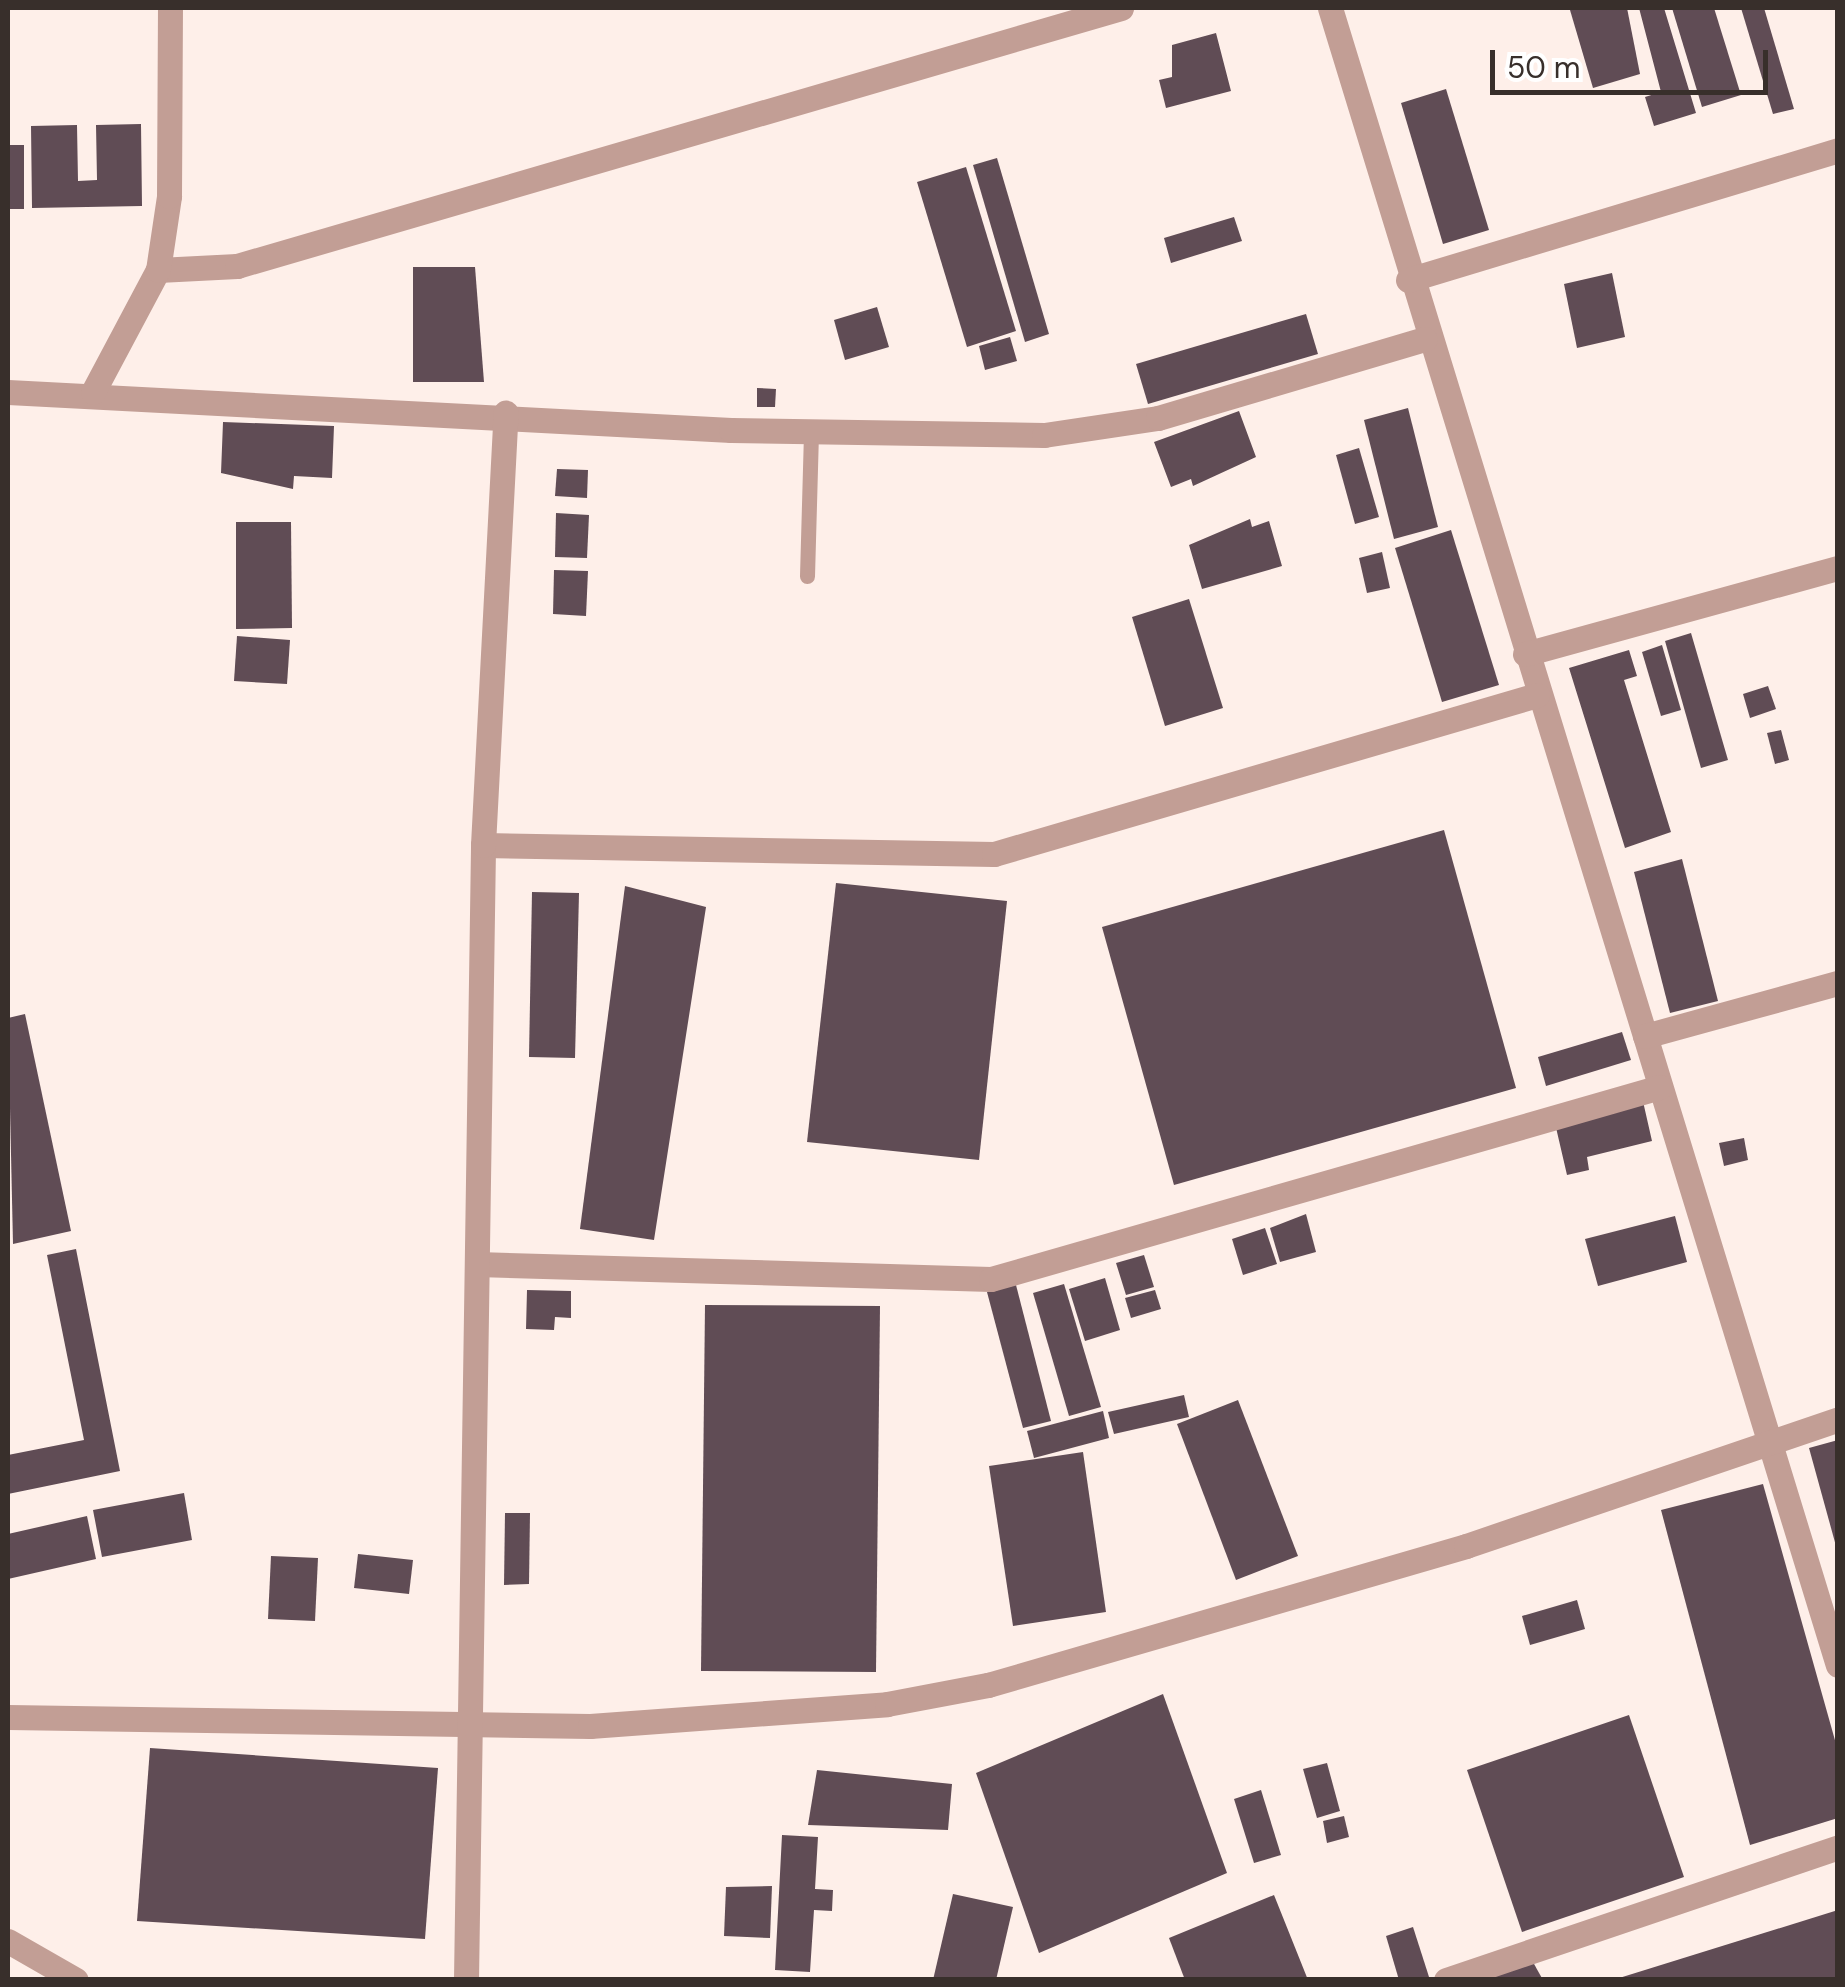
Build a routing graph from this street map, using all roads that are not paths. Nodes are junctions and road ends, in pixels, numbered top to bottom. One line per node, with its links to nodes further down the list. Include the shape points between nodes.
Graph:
1 (170, 8): 5 (street, via 169,196)
2 (1121, 8): 5 (street, via 237,266)
3 (1330, 8): 6 (street)
4 (1838, 150): 6 (street)
5 (158, 270): 9 (street)
6 (1408, 280): 7 (street)
7 (1426, 339): 11 (street, via 1158,418 1044,435); 14 (street)
8 (8, 392): 9 (street)
9 (93, 392): 10 (street)
10 (506, 413): 11 (street); 16 (street)
11 (811, 431): 13 (lane)
12 (1838, 568): 14 (street)
13 (808, 576)
14 (1525, 654): 15 (street)
15 (1537, 695): 16 (street, via 994,854); 18 (street)
16 (483, 845): 20 (street)
17 (1838, 983): 18 (street)
18 (1645, 1036): 19 (street)
19 (1660, 1087): 20 (street, via 990,1279); 22 (street)
20 (477, 1264): 25 (street)
21 (1838, 1419): 22 (street)
22 (1762, 1441): 23 (street); 25 (street, via 1466,1546 988,1684 887,1704)
23 (1838, 1665)
24 (8, 1717): 25 (street)
25 (473, 1726): 29 (street)
26 (1838, 1847): 30 (street)
27 (8, 1941): 28 (street)
28 (76, 1980)
29 (466, 1980)
30 (1446, 1980)

